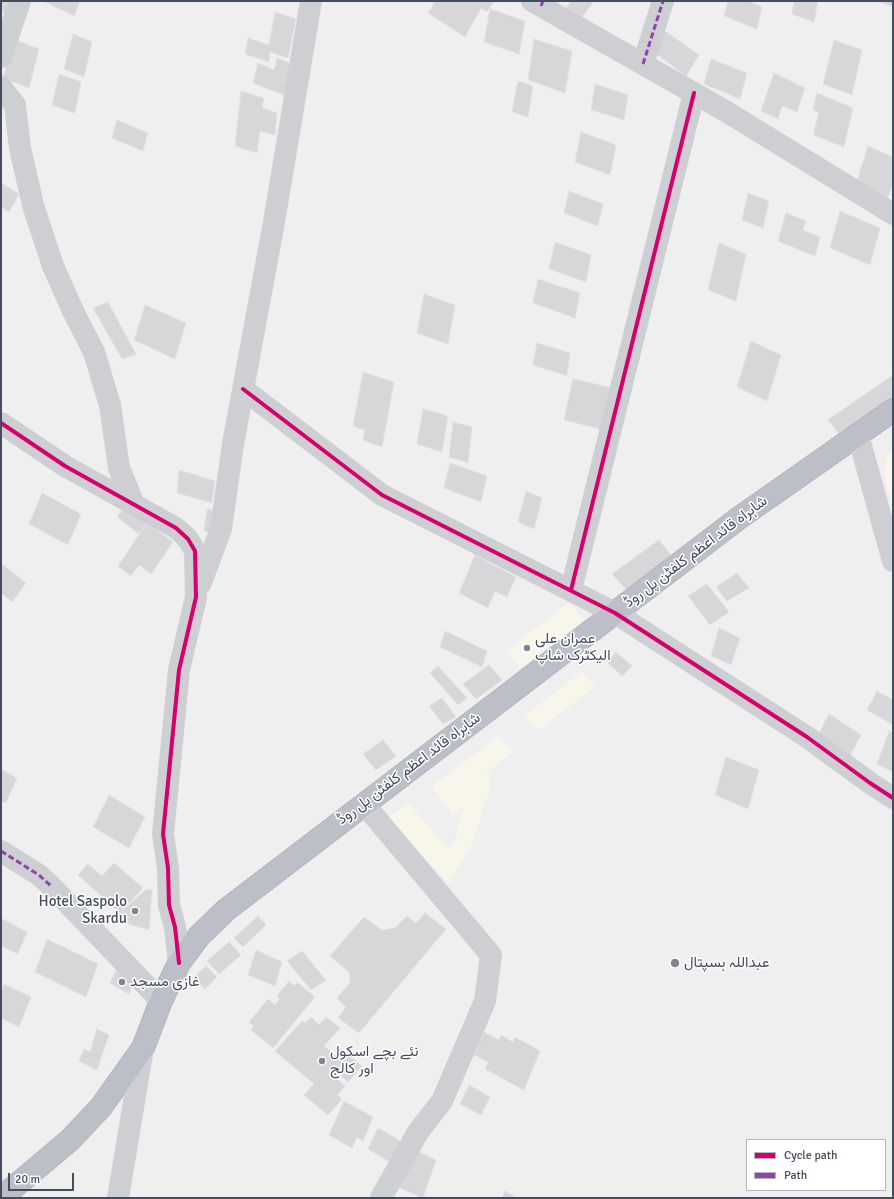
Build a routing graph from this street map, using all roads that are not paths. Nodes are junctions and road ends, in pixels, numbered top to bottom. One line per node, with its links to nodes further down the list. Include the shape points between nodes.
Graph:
1 (20, 1): 5 (street)
2 (312, 1): 10 (street)
3 (663, 1): 6 (street)
4 (539, 3): 6 (street)
5 (1, 57)
6 (643, 64): 8 (street)
7 (1, 87): 14 (street, via 15,105 20,148 53,266 94,352 110,405 119,468)
8 (694, 93): 9 (street); 16 (street)
9 (893, 214)
10 (242, 389): 16 (street, via 382,495); 17 (street, via 221,529)
11 (893, 410): 13 (highway, شاہراہ قائد اعظم کلفٹن پل روڈ)
12 (1, 423): 14 (street, via 65,466)
13 (858, 435): 15 (street); 18 (highway, شاہراہ قائد اعظم کلفٹن پل روڈ, via 740,518)
14 (133, 502): 17 (street, via 176,528 188,539 194,551)
15 (893, 561)
16 (571, 590): 18 (street)
17 (196, 597): 22 (street, via 179,670 163,834 168,868 169,905 175,927)
18 (615, 612): 19 (street, via 807,737); 20 (highway, شاہراہ قائد اعظم کلفٹن پل روڈ)
19 (893, 798)
20 (364, 804): 22 (highway, شاہراہ قائد اعظم کلفٹن پل روڈ, via 226,910 199,936); 27 (street, via 491,955 485,1001 442,1101 418,1132)
21 (1, 851): 23 (street, via 51,886)
22 (179, 963): 23 (highway, شاہراہ قائد اعظم کلفٹن پل روڈ)
23 (160, 1001): 24 (highway, شاہراہ قائد اعظم کلفٹن پل روڈ)
24 (143, 1048): 25 (highway, شاہراہ قائد اعظم کلفٹن پل روڈ, via 96,1112 64,1144); 26 (street)
25 (1, 1198)
26 (118, 1198)
27 (381, 1198)

